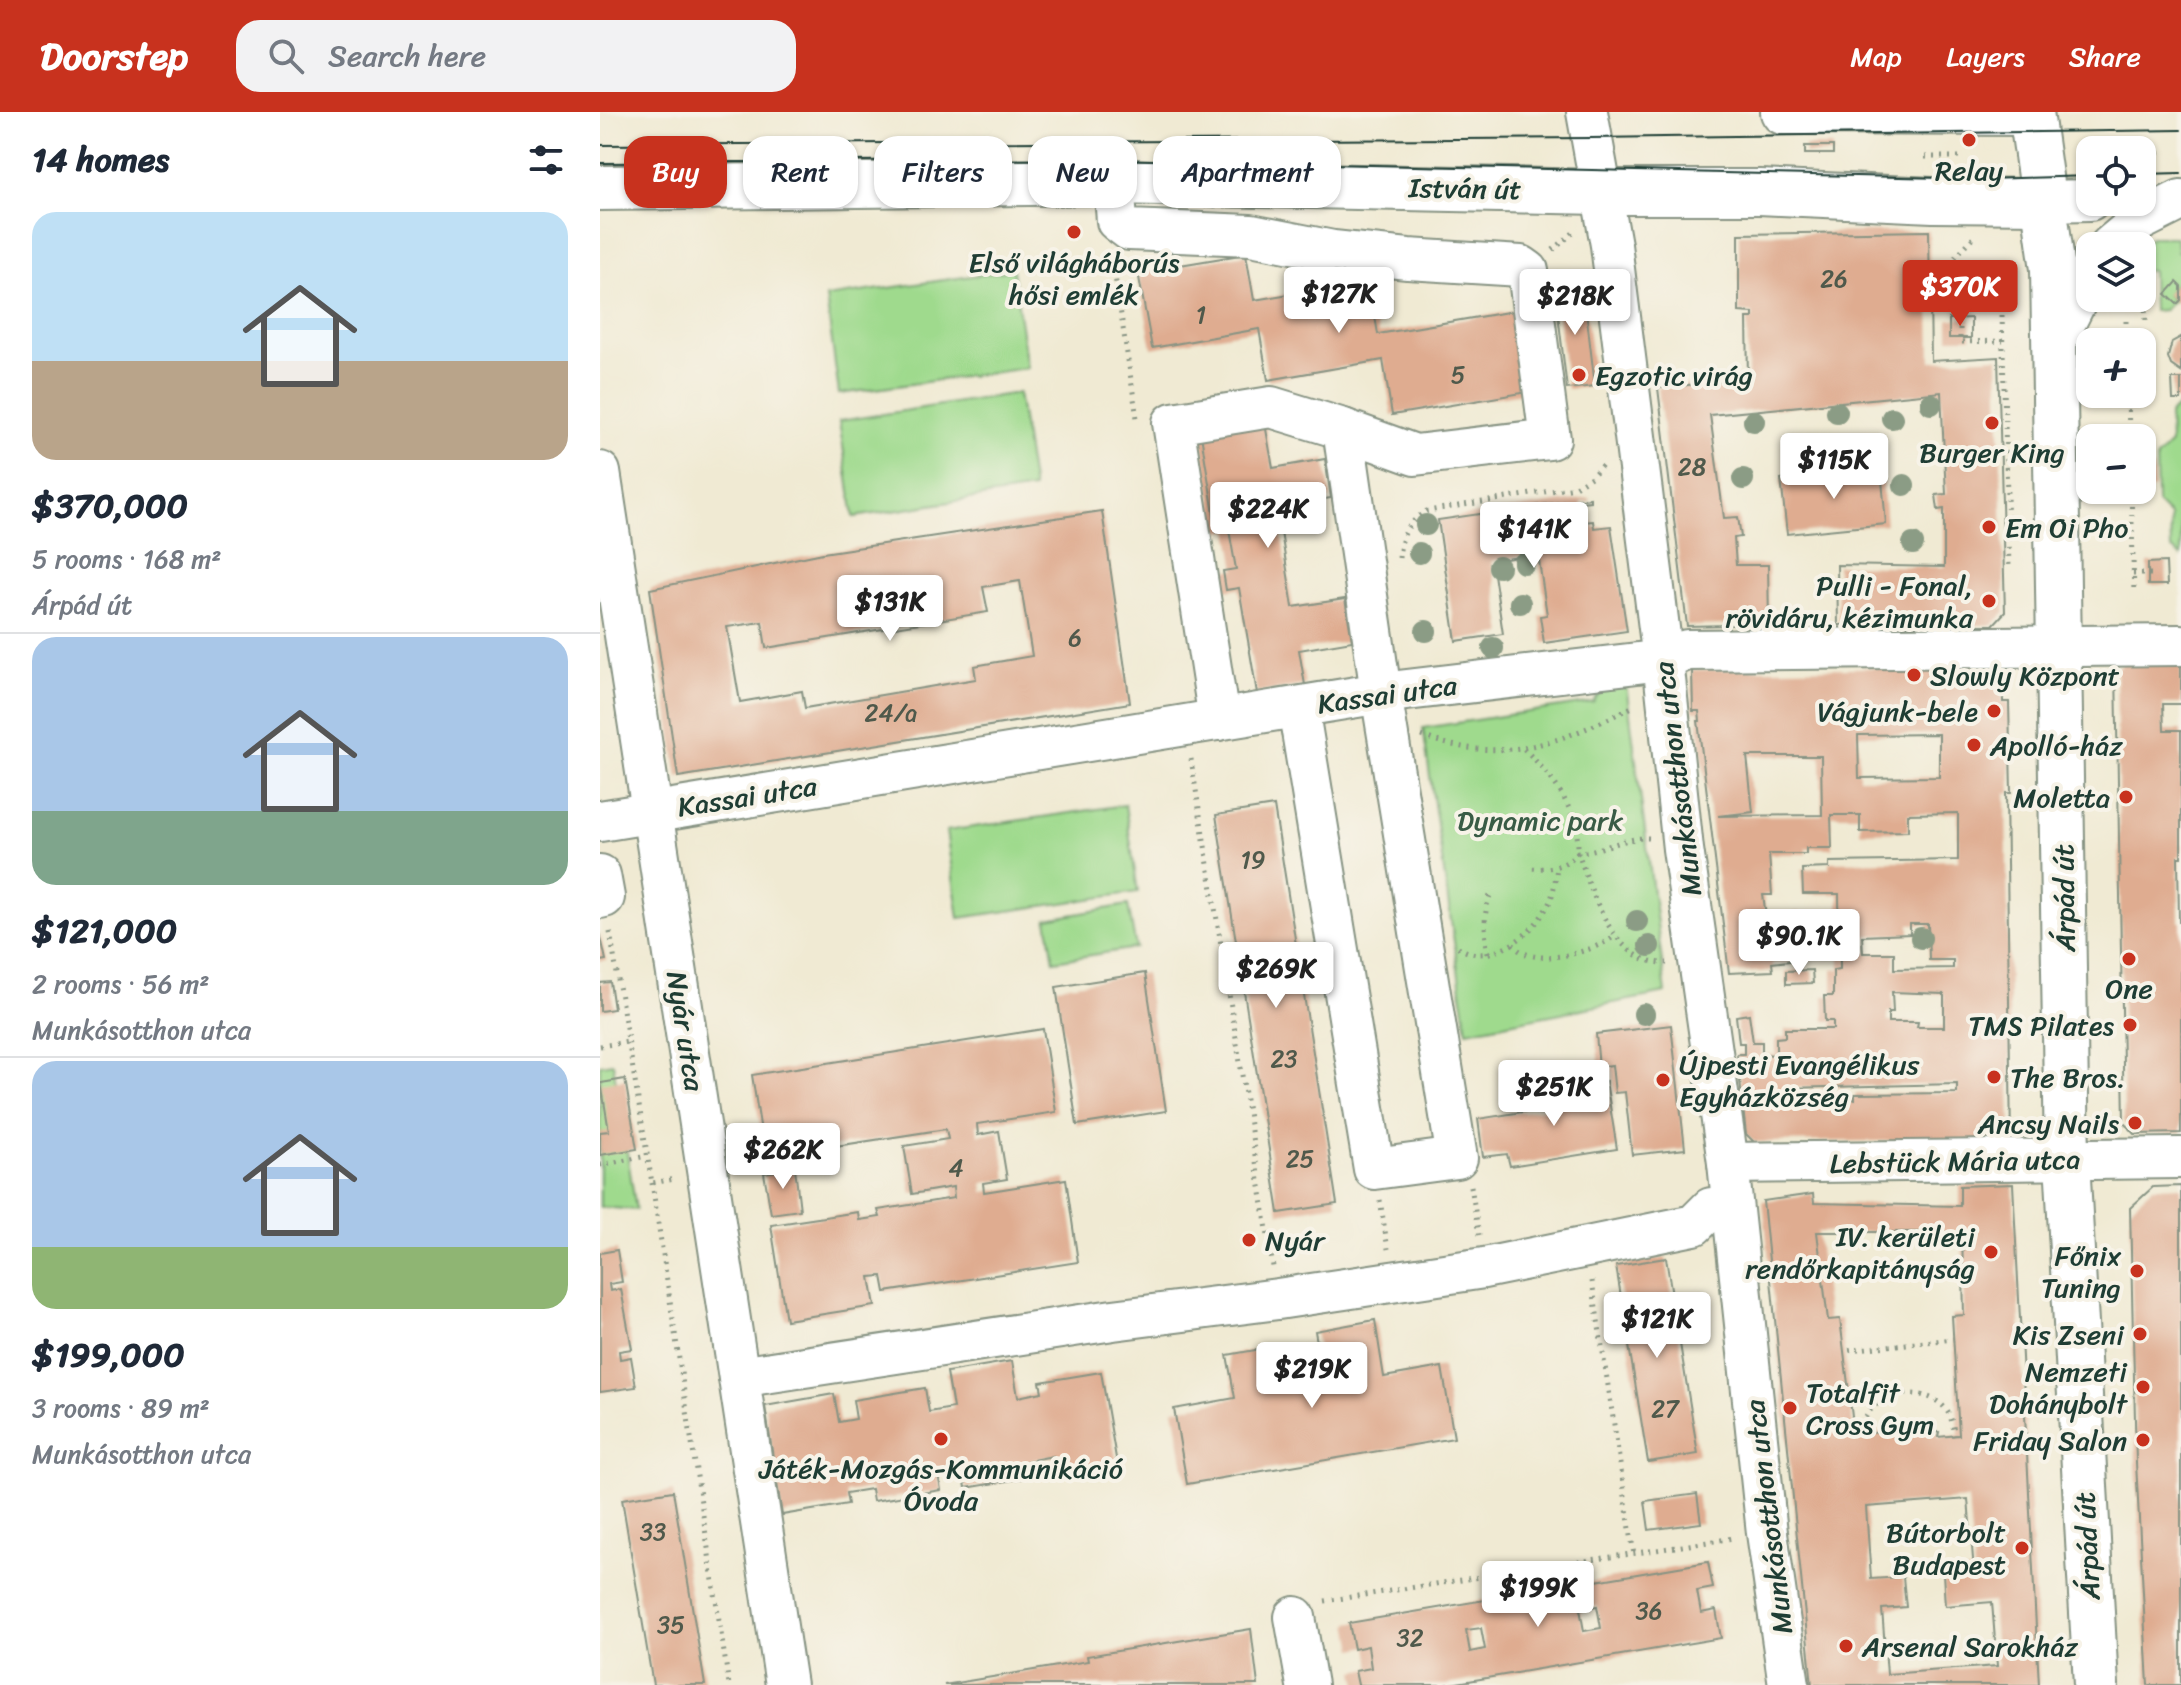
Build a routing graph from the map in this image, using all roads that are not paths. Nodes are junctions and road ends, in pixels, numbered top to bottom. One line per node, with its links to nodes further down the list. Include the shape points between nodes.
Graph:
1 (1587, 112): 8 (street, Munkásotthon utca)
2 (1783, 112): 3 (main road)
3 (2031, 112): 4 (street); 12 (main road, Árpád út)
4 (2044, 112)
5 (1137, 182): 8 (main road, István út)
6 (1028, 183): 7 (main road, István út)
7 (600, 188)
8 (1602, 192): 12 (main road, István út); 21 (street, Munkásotthon utca)
9 (2156, 198): 10 (street)
10 (2181, 199): 14 (street)
11 (2076, 200): 12 (street, István út)
12 (2045, 201): 16 (main road, Árpád út)
13 (1116, 208): 17 (street, via 1117,221 1129,230 1251,235 1333,251 1521,266 1528,271 1550,439 1415,455)
14 (2127, 232)
15 (2076, 301): 16 (street)
16 (2055, 343): 20 (main road, Árpád út)
17 (1343, 429): 22 (street); 24 (street, via 1271,407 1173,423)
18 (600, 472): 25 (street, Nyár utca)
19 (2181, 645): 20 (street, Kassai utca)
20 (2061, 646): 21 (street, Kassai utca, via 1687,650); 28 (main road, Árpád út)
21 (1663, 660): 22 (street, Kassai utca); 29 (street, Munkásotthon utca, via 1683,849)
22 (1381, 693): 23 (street, Kassai utca); 23 (street, via 1457,1158 1374,1169)
23 (1298, 707): 24 (street, Kassai utca)
24 (1202, 722): 25 (street, Kassai utca)
25 (652, 811): 26 (street, Kassai utca); 31 (street, Nyár utca)
26 (600, 821)
27 (2181, 1158): 28 (street, Lebstück Mária utca)
28 (2067, 1160): 29 (street, Lebstück Mária utca); 36 (main road, Árpád út)
29 (1728, 1163): 35 (street, Munkásotthon utca, via 1767,1533)
30 (1711, 1208): 31 (street, via 1694,1225 1587,1249)
31 (739, 1377): 33 (street, Nyár utca)
32 (1295, 1617): 34 (street)
33 (786, 1685)
34 (1307, 1685)
35 (1789, 1685)
36 (2096, 1685)

